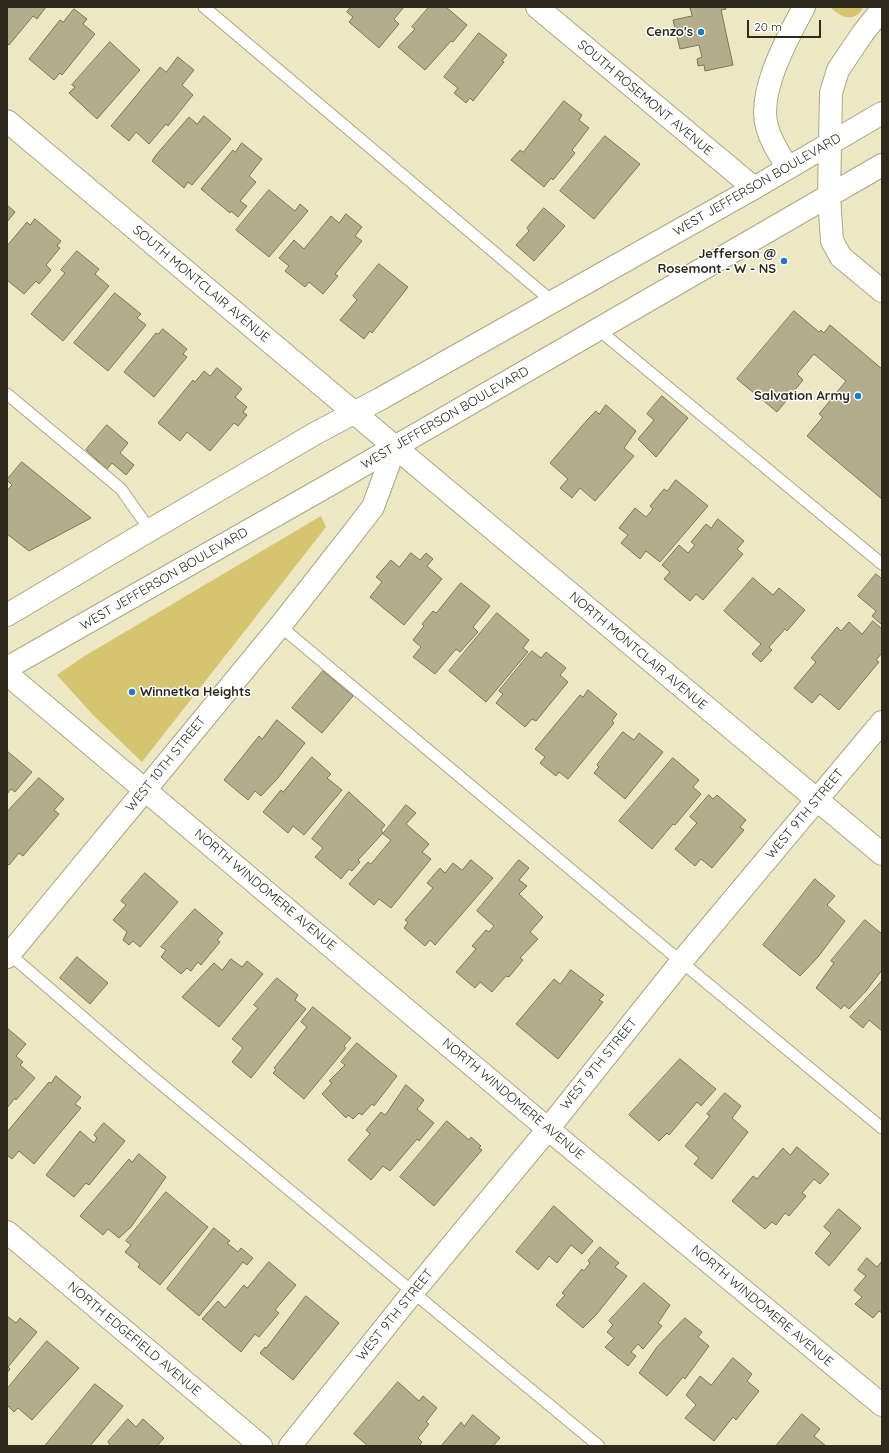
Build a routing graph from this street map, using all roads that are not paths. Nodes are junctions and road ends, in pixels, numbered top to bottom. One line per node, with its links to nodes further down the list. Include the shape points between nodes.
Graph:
1 (204, 7): 13 (lane)
2 (537, 7): 10 (street, SOUTH ROSEMONT AVENUE)
3 (804, 7): 9 (street, via 782,50 771,80 765,111 767,128)
4 (882, 9): 7 (street, via 838,70 831,93)
5 (882, 113): 7 (street, WEST JEFFERSON BOULEVARD)
6 (7, 121): 16 (street, SOUTH MONTCLAIR AVENUE)
7 (829, 144): 9 (street, WEST JEFFERSON BOULEVARD); 11 (street)
8 (882, 165): 11 (street, WEST JEFFERSON BOULEVARD)
9 (788, 168): 10 (street, WEST JEFFERSON BOULEVARD)
10 (754, 188): 13 (street, WEST JEFFERSON BOULEVARD)
11 (829, 196): 12 (street, via 832,241 841,257); 14 (street, WEST JEFFERSON BOULEVARD)
12 (882, 291)
13 (553, 302): 16 (street, WEST JEFFERSON BOULEVARD)
14 (600, 330): 17 (street, WEST JEFFERSON BOULEVARD); 19 (lane)
15 (7, 394): 18 (lane, via 120,489)
16 (355, 413): 17 (street, SOUTH MONTCLAIR AVENUE); 18 (street, WEST JEFFERSON BOULEVARD)
17 (395, 447): 21 (street, WEST 10TH STREET, via 373,507); 22 (street, WEST JEFFERSON BOULEVARD); 26 (street, NORTH MONTCLAIR AVENUE)
18 (150, 530): 20 (street, WEST JEFFERSON BOULEVARD)
19 (882, 564)
20 (7, 615)
21 (280, 626): 25 (street, WEST 10TH STREET); 29 (lane)
22 (7, 668)
23 (7, 674): 25 (street, NORTH WINDOMERE AVENUE)
24 (882, 722): 26 (street, WEST 9TH STREET)
25 (146, 790): 28 (street, WEST 10TH STREET); 30 (street, NORTH WINDOMERE AVENUE)
26 (817, 799): 27 (street, NORTH MONTCLAIR AVENUE); 29 (street, WEST 9TH STREET)
27 (882, 854)
28 (8, 954): 33 (lane, via 149,1074)
29 (681, 962): 30 (street, WEST 9TH STREET); 31 (lane)
30 (548, 1128): 33 (street, WEST 9TH STREET); 34 (street, NORTH WINDOMERE AVENUE)
31 (882, 1128)
32 (7, 1232): 35 (street, NORTH EDGEFIELD AVENUE)
33 (414, 1291): 36 (street, WEST 9TH STREET); 37 (lane)
34 (882, 1405)
35 (261, 1446)
36 (290, 1446)
37 (599, 1446)

